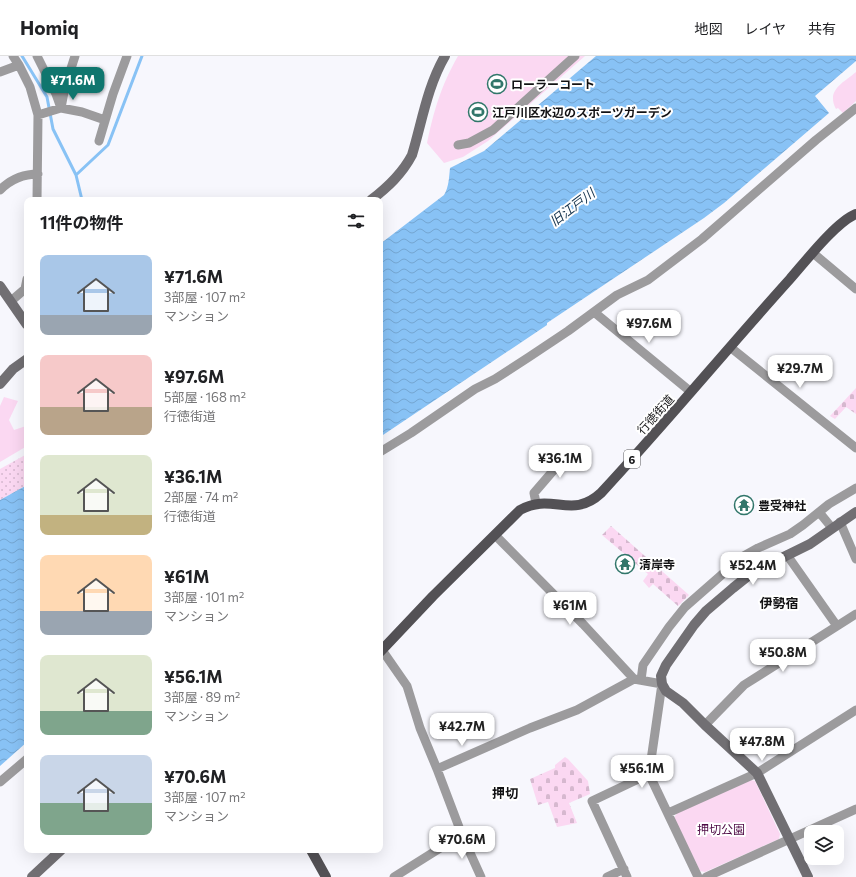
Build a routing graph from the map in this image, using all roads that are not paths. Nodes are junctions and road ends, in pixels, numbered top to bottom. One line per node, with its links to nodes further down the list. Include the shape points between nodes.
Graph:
1 (13, 56): 7 (street)
2 (37, 56): 9 (street)
3 (75, 56): 9 (street)
4 (127, 56): 12 (street)
5 (445, 56): 18 (street, via 430,88 412,155 394,181)
6 (575, 56): 14 (street, via 493,130 469,143)
7 (19, 64): 8 (street); 11 (street, via 30,87)
8 (0, 72)
9 (61, 108): 11 (street); 12 (street)
10 (856, 108): 25 (street, via 702,239 648,280 617,295)
11 (38, 115): 15 (street)
12 (105, 120): 13 (street)
13 (99, 141)
14 (458, 145)
15 (38, 174): 16 (street, via 14,179); 17 (street)
16 (0, 190)
17 (38, 197)
18 (375, 197)
19 (856, 214): 20 (main road, 行徳街道 / 6, via 846,219)
20 (813, 253): 22 (street); 27 (main road, 行徳街道 / 6)
21 (0, 286): 24 (street)
22 (856, 289)
23 (24, 290): 24 (street)
24 (11, 301): 26 (street)
25 (594, 312): 30 (street); 32 (street)
26 (24, 320)
27 (730, 347): 30 (main road, 行徳街道 / 6); 31 (street)
28 (24, 361): 29 (street)
29 (0, 384)
30 (691, 392): 35 (main road, 行徳街道 / 6, via 595,499 575,506)
31 (856, 448)
32 (383, 450)
33 (571, 450): 35 (street, via 534,493)
34 (856, 488): 36 (street)
35 (536, 503): 39 (main road, 行徳街道 / 6, via 520,510)
36 (819, 512): 38 (street); 46 (street, via 790,534 742,557 685,607 643,666)
37 (856, 512): 38 (street)
38 (836, 525): 40 (street, via 810,544); 41 (street)
39 (494, 535): 44 (main road, 行徳街道 / 6); 46 (street)
40 (787, 555): 43 (street); 47 (street, via 753,572 706,611 666,665 661,676)
41 (856, 559)
42 (856, 614): 43 (street)
43 (837, 626): 49 (street, via 744,685)
44 (383, 649)
45 (383, 654): 51 (street, via 407,686 420,728)
46 (637, 680): 47 (street); 51 (street, via 577,710)
47 (662, 684): 49 (street, via 666,691 683,703); 53 (street)
48 (856, 710): 52 (street)
49 (705, 725): 52 (street)
50 (24, 762): 54 (street)
51 (437, 769): 57 (street)
52 (757, 773): 56 (street); 58 (street)
53 (649, 774): 56 (street); 61 (street, via 592,801)
54 (0, 782)
55 (856, 809): 58 (street)
56 (668, 813): 67 (street)
57 (462, 835): 64 (street); 65 (street)
58 (790, 839): 68 (street); 69 (street)
59 (58, 853): 62 (street)
60 (313, 853): 63 (main road)
61 (626, 873): 66 (street)
62 (32, 877)
63 (326, 877)
64 (394, 877)
65 (481, 877)
66 (607, 877)
67 (698, 877)
68 (706, 877)
69 (808, 877)

